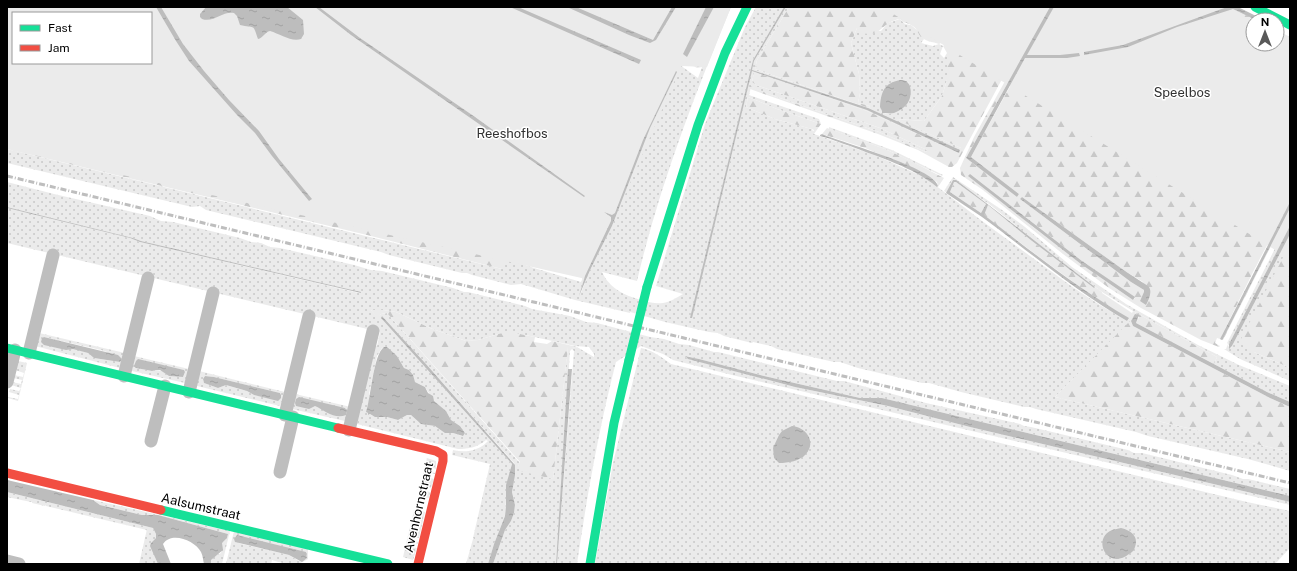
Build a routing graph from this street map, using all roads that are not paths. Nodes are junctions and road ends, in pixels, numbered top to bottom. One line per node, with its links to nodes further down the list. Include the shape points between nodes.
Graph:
1 (747, 7): 24 (street, bridge, via 698,125 647,288 614,423)
2 (1255, 7): 3 (street)
3 (1290, 25)
4 (53, 255): 10 (street)
5 (148, 278): 11 (street)
6 (213, 293): 14 (street)
7 (309, 316): 15 (street)
8 (373, 331): 16 (street)
9 (11, 349): 10 (street); 12 (street)
10 (29, 354): 11 (street)
11 (124, 376): 13 (street)
12 (7, 382)
13 (165, 386): 14 (street); 17 (street)
14 (189, 392): 15 (street)
15 (289, 416): 16 (street); 18 (street)
16 (349, 430): 23 (street, Avenhornstraat, via 436,451 443,455)
17 (151, 441)
18 (280, 472)
19 (7, 474): 22 (street, Aalsumstraat)
20 (7, 561): 21 (street)
21 (19, 564)
22 (388, 564)
23 (418, 564)
24 (590, 564)

